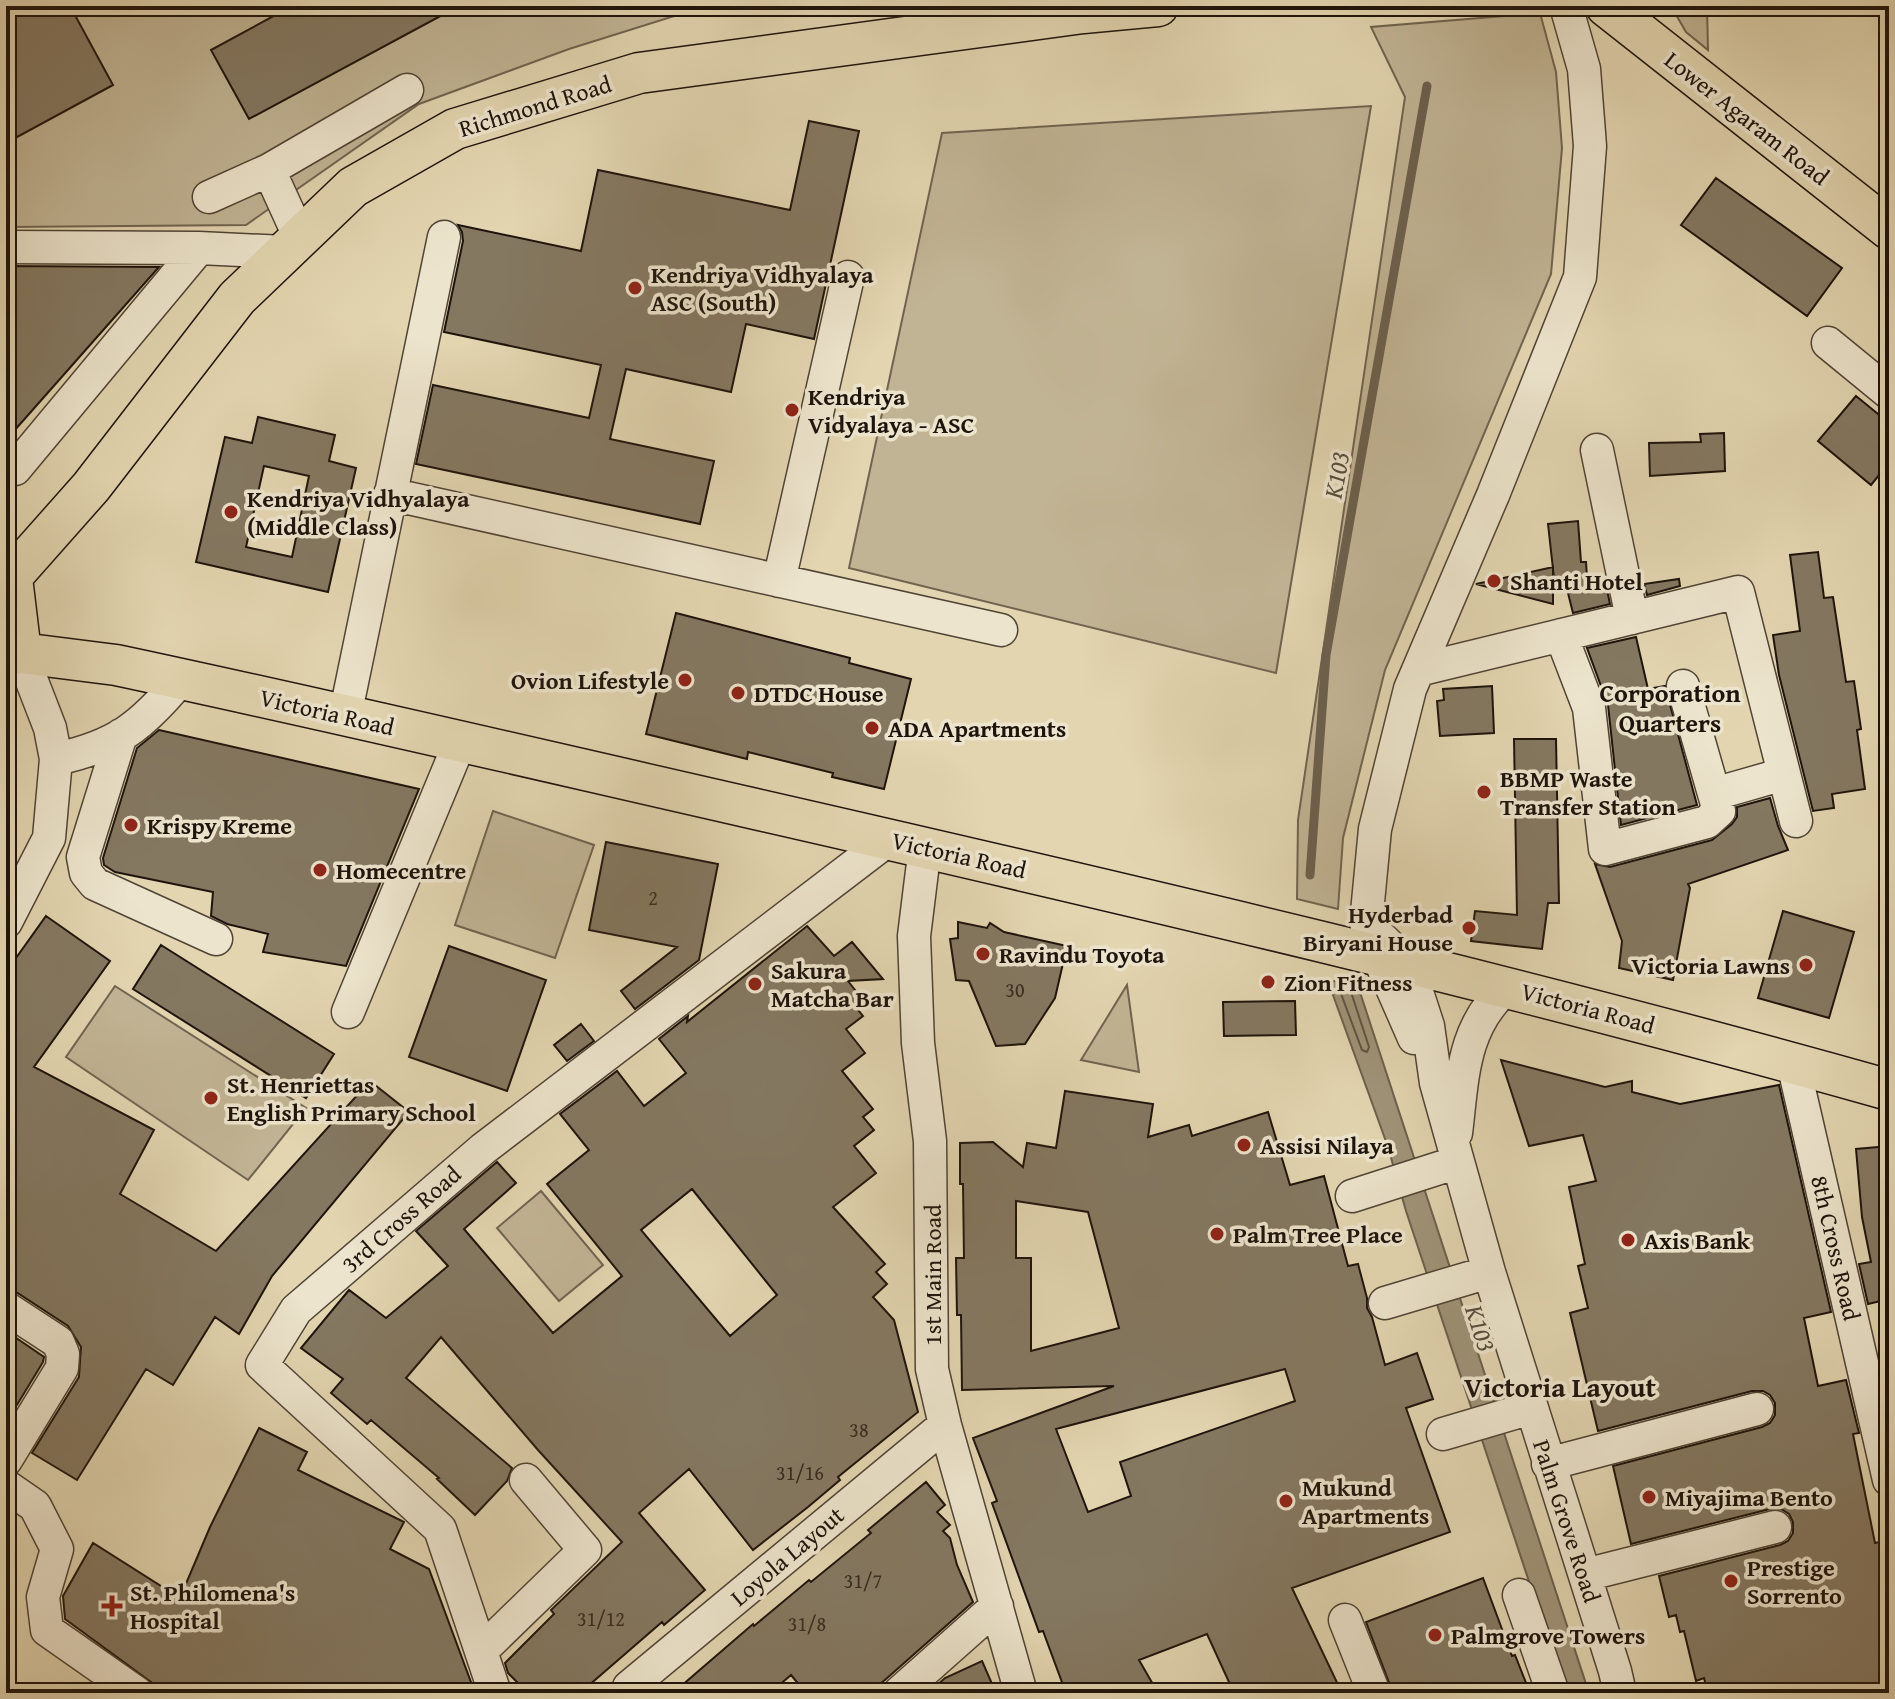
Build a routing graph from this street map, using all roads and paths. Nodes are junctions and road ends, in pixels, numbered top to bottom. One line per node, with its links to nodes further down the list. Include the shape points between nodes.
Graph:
1 (1158, 6): 9 (main road, Richmond Road, via 639,73 455,129 353,187)
2 (1566, 6): 24 (street, via 1584,69 1590,146 1580,277)
3 (1606, 6): 7 (main road, Lower Agaram Road)
4 (407, 90): 5 (street)
5 (269, 170): 6 (street); 9 (street)
6 (209, 197)
7 (1889, 229)
8 (444, 237): 17 (street)
9 (293, 245): 11 (street); 18 (main road, Richmond Road, via 237,298 91,487)
10 (6, 247): 11 (street)
11 (199, 248): 16 (street)
12 (848, 277): 19 (street)
13 (1828, 343): 14 (street)
14 (1889, 393)
15 (1597, 450): 20 (street)
16 (15, 469)
17 (390, 494): 19 (street); 27 (street)
18 (8, 574): 23 (main road)
19 (779, 581): 21 (street)
20 (1632, 618): 22 (street); 31 (street, via 1738,592)
21 (1001, 630)
22 (1561, 635): 24 (street); 32 (street, via 1589,708 1605,849 1707,822 1719,811)
23 (13, 655): 25 (main road, Victoria Road, via 116,665); 30 (street, via 50,728)
24 (1418, 670): 37 (street, via 1375,829)
25 (181, 679): 27 (main road, Victoria Road); 28 (street, via 151,715)
26 (1683, 686): 32 (street)
27 (345, 716): 29 (main road, Victoria Road)
28 (121, 735): 30 (street, via 90,752); 36 (street, via 83,857 86,873 95,884)
29 (460, 742): 34 (main road, Victoria Road); 39 (street)
30 (56, 759): 35 (street, via 49,838)
31 (1784, 774): 32 (street); 33 (street)
32 (1714, 794)
33 (1796, 821)
34 (907, 843): 37 (main road, Victoria Road); 49 (street, 1st Main Road, via 918,1043 930,1141 932,1369); 61 (street, 3rd Cross Road, via 483,1149 296,1310 262,1365 440,1529)
35 (6, 922)
36 (216, 939)
37 (1378, 949): 38 (main road, Victoria Road); 42 (street, Palm Grove Road, via 1428,1026)
38 (1508, 986): 40 (main road, Victoria Road); 42 (street, via 1485,1010 1469,1042)
39 (348, 1012)
40 (1793, 1063): 41 (main road, Victoria Road); 54 (street, 8th Cross Road)
41 (1889, 1090)
42 (1448, 1160): 43 (street); 44 (street, Palm Grove Road)
43 (1366, 1191)
44 (1474, 1276): 45 (street); 48 (street, Palm Grove Road)
45 (1385, 1303)
46 (6, 1308): 51 (street, via 58,1342 63,1354 62,1368)
47 (1757, 1409): 52 (street)
48 (1518, 1412): 50 (street); 52 (street, Palm Grove Road)
49 (945, 1425): 59 (street, 1st Main Road); 63 (street, Loyola Layout)
50 (1456, 1430)
51 (6, 1460)
52 (1548, 1464): 57 (street, Palm Grove Road)
53 (526, 1480): 61 (street, via 585,1550)
54 (1889, 1480)
55 (6, 1486): 64 (street, via 35,1506 57,1549 43,1597 47,1630)
56 (1775, 1527): 57 (street)
57 (1585, 1575): 62 (street, Palm Grove Road)
58 (1519, 1595): 69 (street)
59 (997, 1606): 66 (street); 67 (street, 1st Main Road)
60 (1345, 1620): 68 (street)
61 (481, 1651): 65 (street, 3rd Cross Road)
62 (1623, 1686)
63 (629, 1687)
64 (137, 1693)
65 (495, 1693)
66 (899, 1693)
67 (1021, 1693)
68 (1374, 1693)
69 (1553, 1693)

